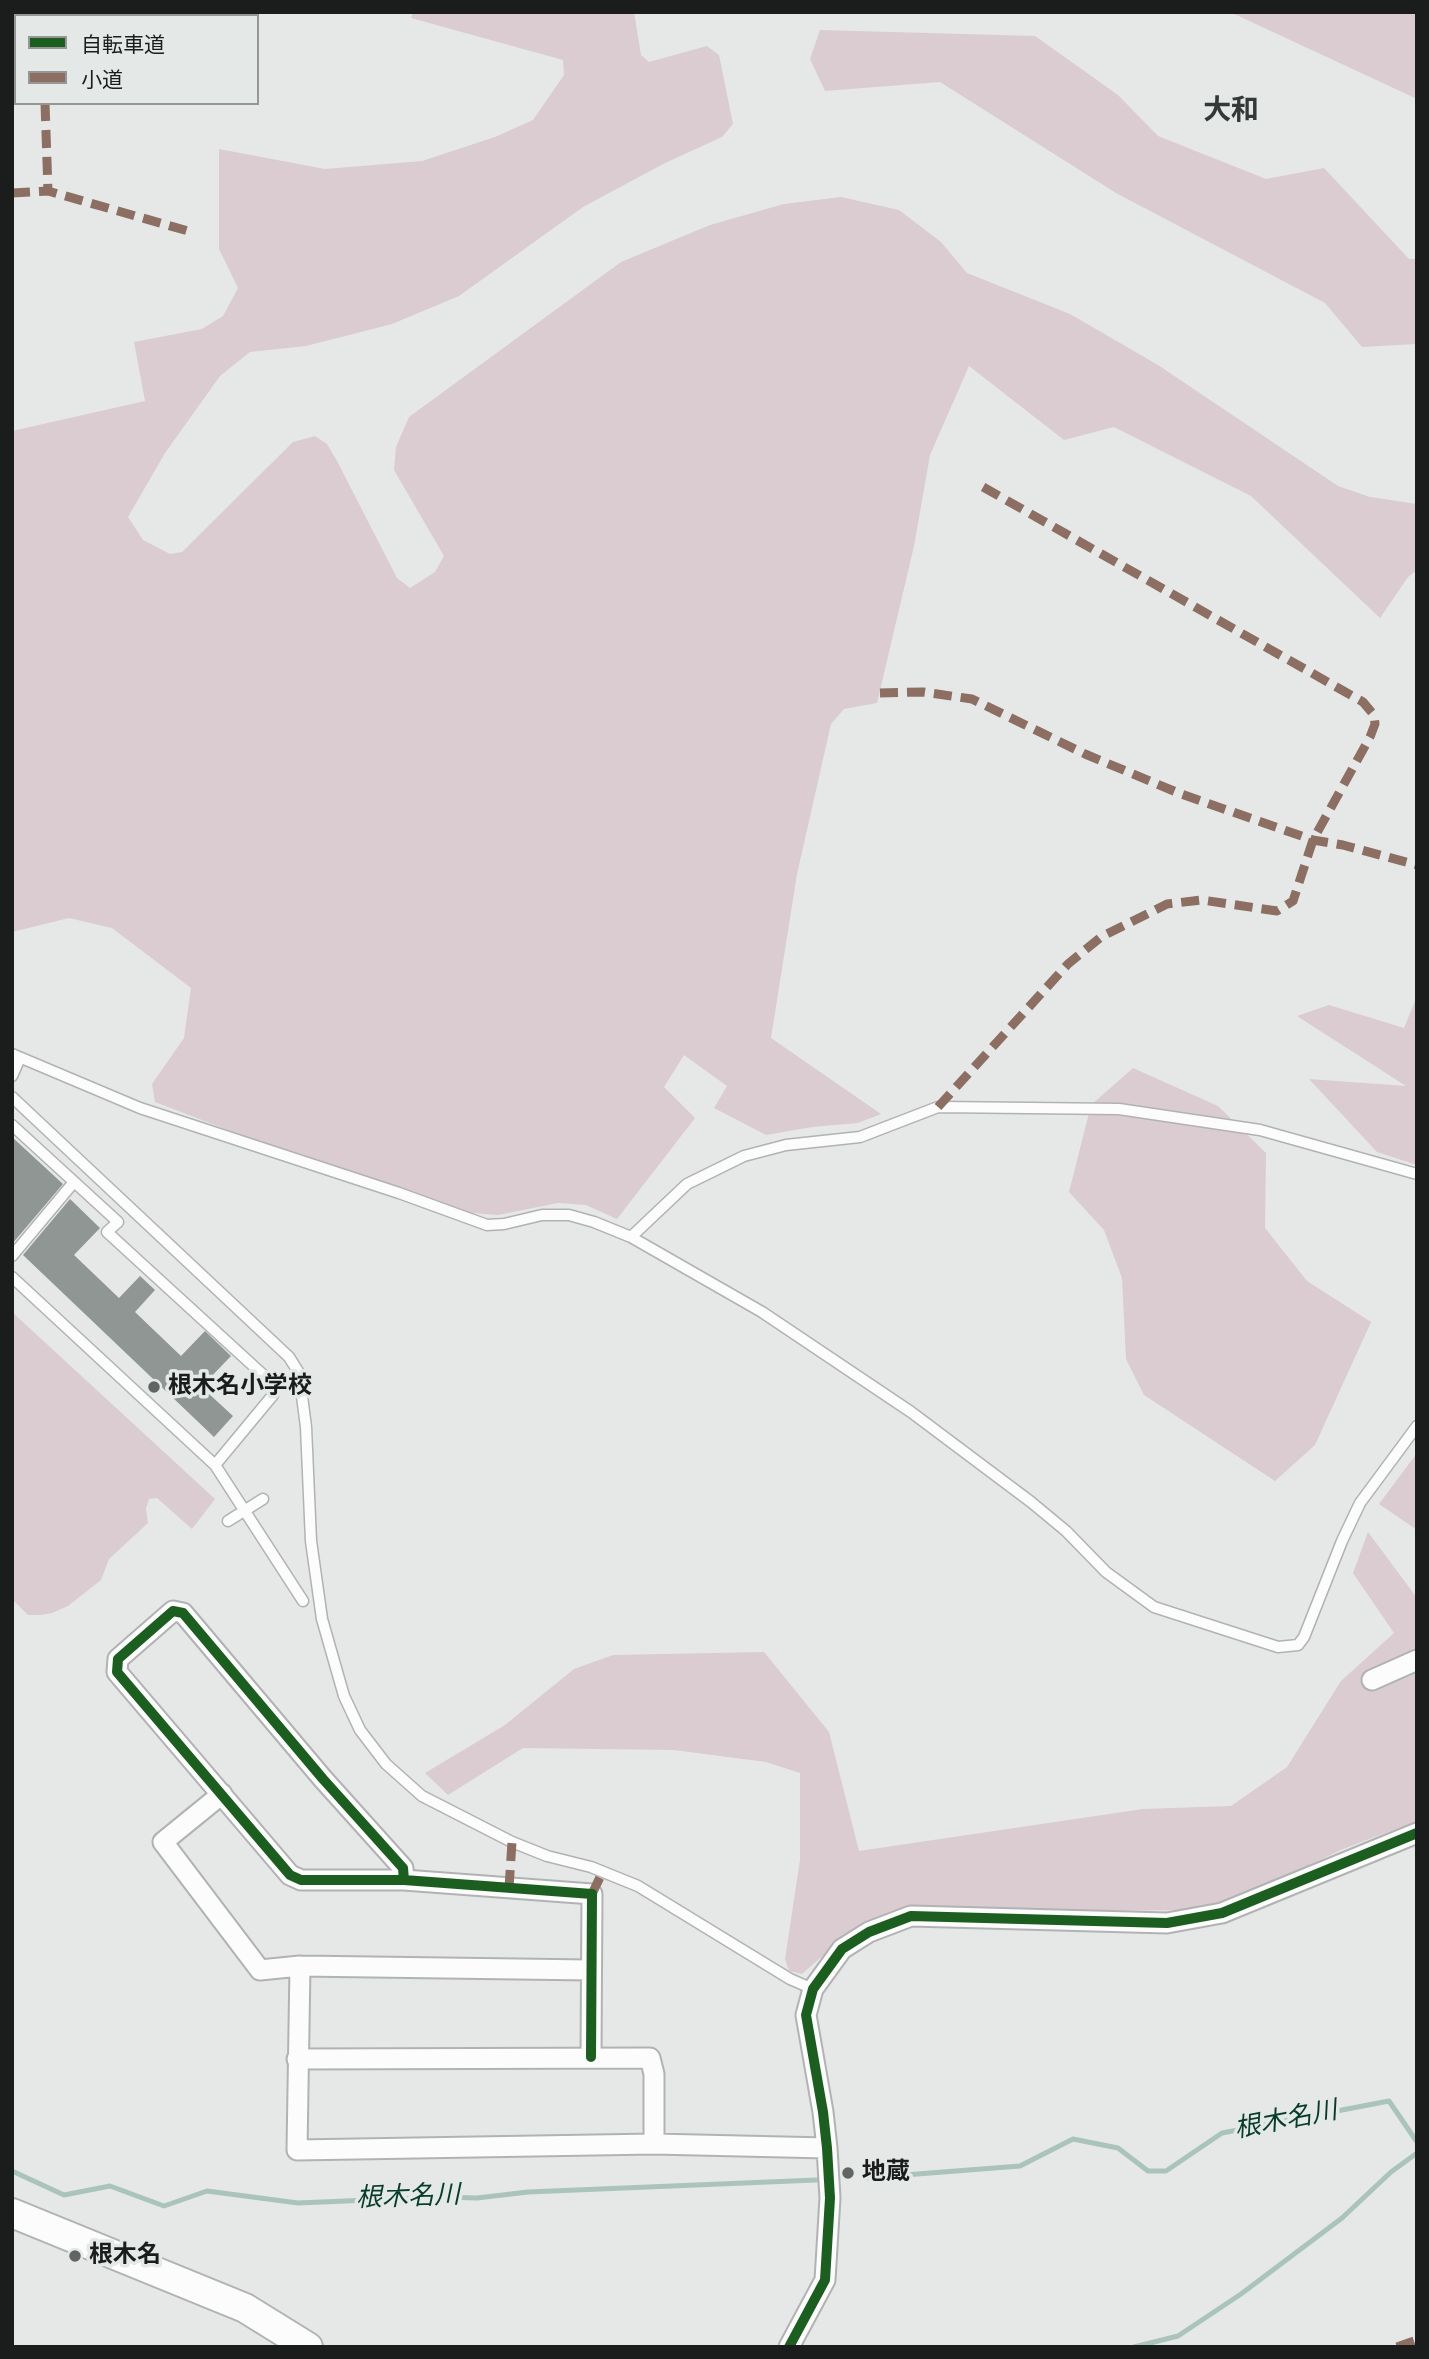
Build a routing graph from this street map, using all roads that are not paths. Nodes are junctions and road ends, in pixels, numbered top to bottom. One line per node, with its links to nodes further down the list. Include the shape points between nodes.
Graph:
1 (16, 1056): 2 (lane); 7 (lane, via 140,1108 487,1225 569,1215)
2 (12, 1076)
3 (12, 1097): 23 (lane, via 289,1357 299,1373 311,1541 322,1619 344,1696 360,1730 386,1764 422,1796 512,1842 638,1885)
4 (12, 1125): 6 (lane)
5 (1417, 1174): 7 (lane, via 1260,1130 1132,1111 938,1107 860,1137 786,1144 744,1156 687,1184)
6 (74, 1182): 8 (lane); 11 (lane, via 118,1222 107,1232 275,1388)
7 (631, 1237): 10 (lane, via 762,1312 911,1412 1031,1502 1107,1572 1154,1607 1278,1647 1298,1645 1304,1637 1360,1503)
8 (12, 1256)
9 (12, 1277): 11 (lane)
10 (1417, 1426)
11 (215, 1465): 13 (lane)
12 (263, 1499): 13 (lane)
13 (245, 1510): 14 (lane); 15 (lane)
14 (228, 1521)
15 (303, 1601)
16 (1417, 1660): 17 (street)
17 (1372, 1680)
18 (222, 1794): 20 (street, via 290,1875 300,1880); 20 (street, via 117,1672 118,1659 173,1611 183,1613 403,1868); 21 (street, via 163,1842 260,1970)
19 (1417, 1833): 23 (street, via 1222,1913 1167,1923 911,1916 869,1932 842,1949)
20 (404, 1880): 22 (street, via 592,1894)
21 (300, 1966): 22 (street); 25 (street)
22 (590, 1970): 24 (street)
23 (813, 1989): 27 (street, via 806,2015)
24 (591, 2057): 25 (street); 26 (street, via 650,2058)
25 (297, 2059): 26 (street, via 297,2150)
26 (654, 2144): 27 (street)
27 (827, 2148): 30 (street, via 830,2198 825,2280)
28 (12, 2213): 29 (main road, via 245,2308)
29 (308, 2347)
30 (789, 2347)

